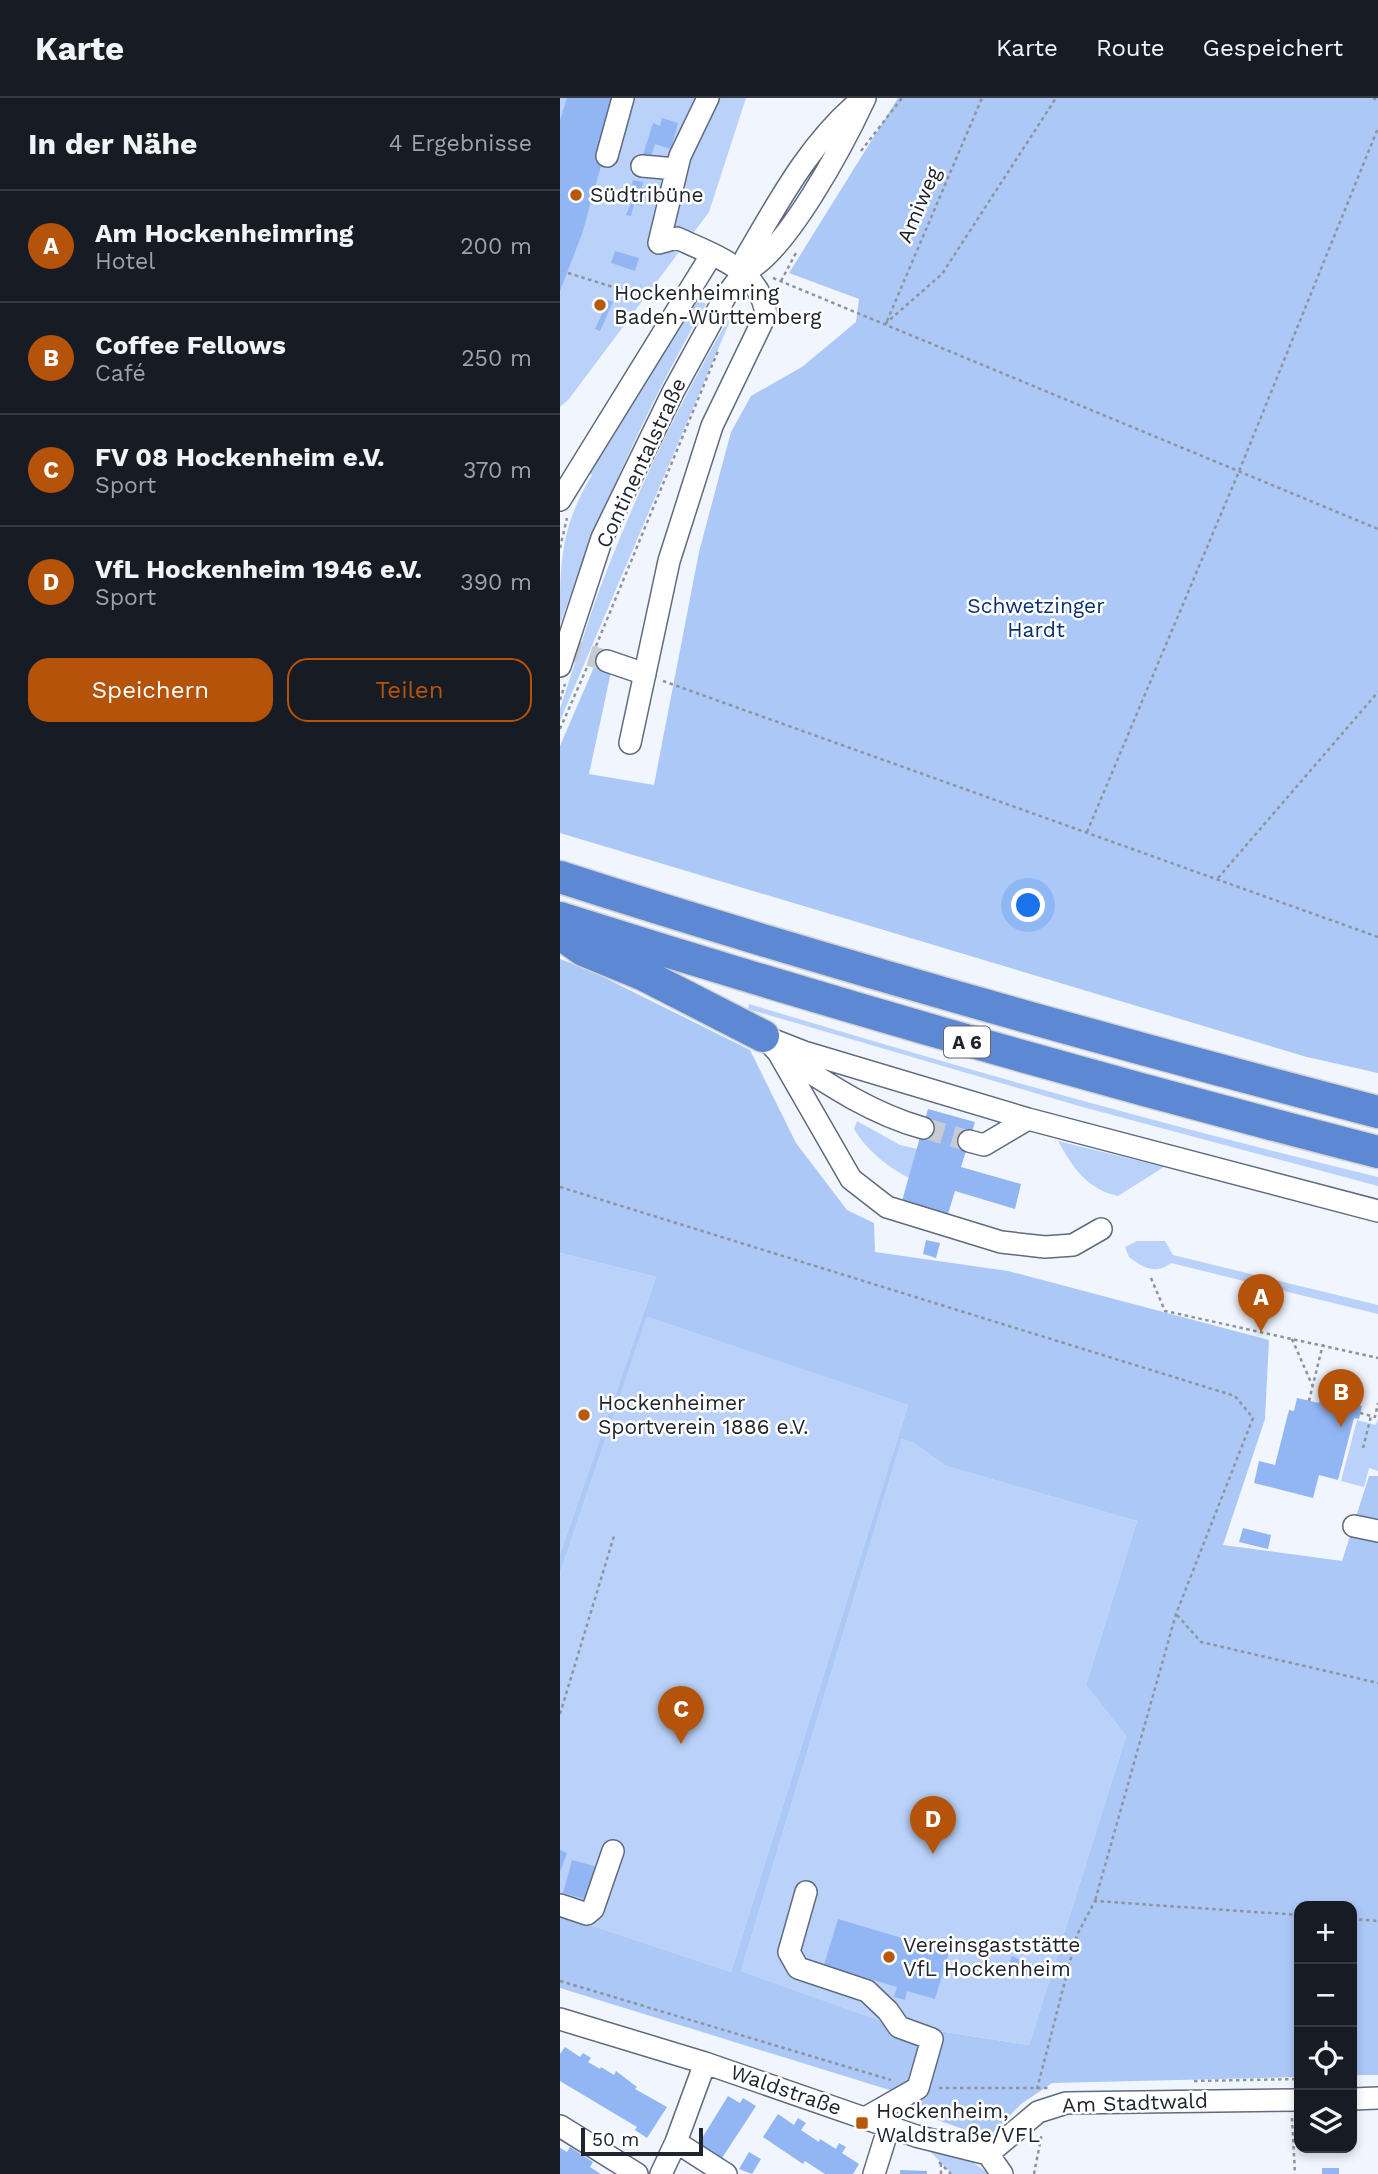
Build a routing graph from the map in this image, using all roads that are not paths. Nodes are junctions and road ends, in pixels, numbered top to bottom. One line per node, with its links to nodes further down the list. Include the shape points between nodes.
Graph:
1 (623, 98): 4 (street)
2 (708, 98): 6 (street)
3 (864, 98): 8 (street, Continentalstraße, via 846,139 790,227 759,265)
4 (607, 156)
5 (642, 166): 6 (street)
6 (676, 169): 7 (street, via 659,243 677,238)
7 (712, 254): 8 (street); 9 (street)
8 (744, 272): 11 (street, Continentalstraße, via 725,297 673,392 602,538); 12 (street, via 764,299 766,314 712,426 669,561)
9 (560, 500)
10 (607, 662): 12 (street)
11 (560, 666)
12 (645, 674): 13 (street)
13 (630, 743)
14 (560, 877): 18 (highway, A 6, via 1021,1018)
15 (560, 918): 22 (highway, A 6, via 1102,1081)
16 (560, 933): 17 (highway, via 583,950 645,975)
17 (770, 1044): 19 (street); 20 (street, via 852,1100); 24 (street, via 851,1179 887,1208 1001,1242 1045,1247 1073,1245)
18 (1378, 1112)
19 (1028, 1119): 21 (street, via 984,1145); 23 (street)
20 (923, 1128)
21 (969, 1141)
22 (1378, 1152)
23 (1378, 1211)
24 (1101, 1229)
25 (1354, 1526): 26 (street)
26 (1378, 1531)
27 (613, 1851): 29 (street, via 593,1909 587,1914)
28 (806, 1892): 35 (street, via 789,1952 798,1968 867,1991 899,2027 932,2039 918,2088)
29 (560, 1905)
30 (560, 2019): 31 (street, Waldstraße)
31 (705, 2063): 35 (street, Waldstraße); 38 (street)
32 (1378, 2098): 33 (street)
33 (1357, 2099)
34 (1294, 2100): 39 (street, Am Stadtwald, via 1066,2103 1042,2098)
35 (867, 2118): 37 (street, Waldstraße)
36 (560, 2126): 40 (street)
37 (889, 2126): 39 (street, Waldstraße); 43 (street)
38 (676, 2142): 41 (street); 42 (street)
39 (988, 2154): 44 (street)
40 (637, 2174)
41 (660, 2174)
42 (726, 2174)
43 (874, 2174)
44 (1002, 2174)

